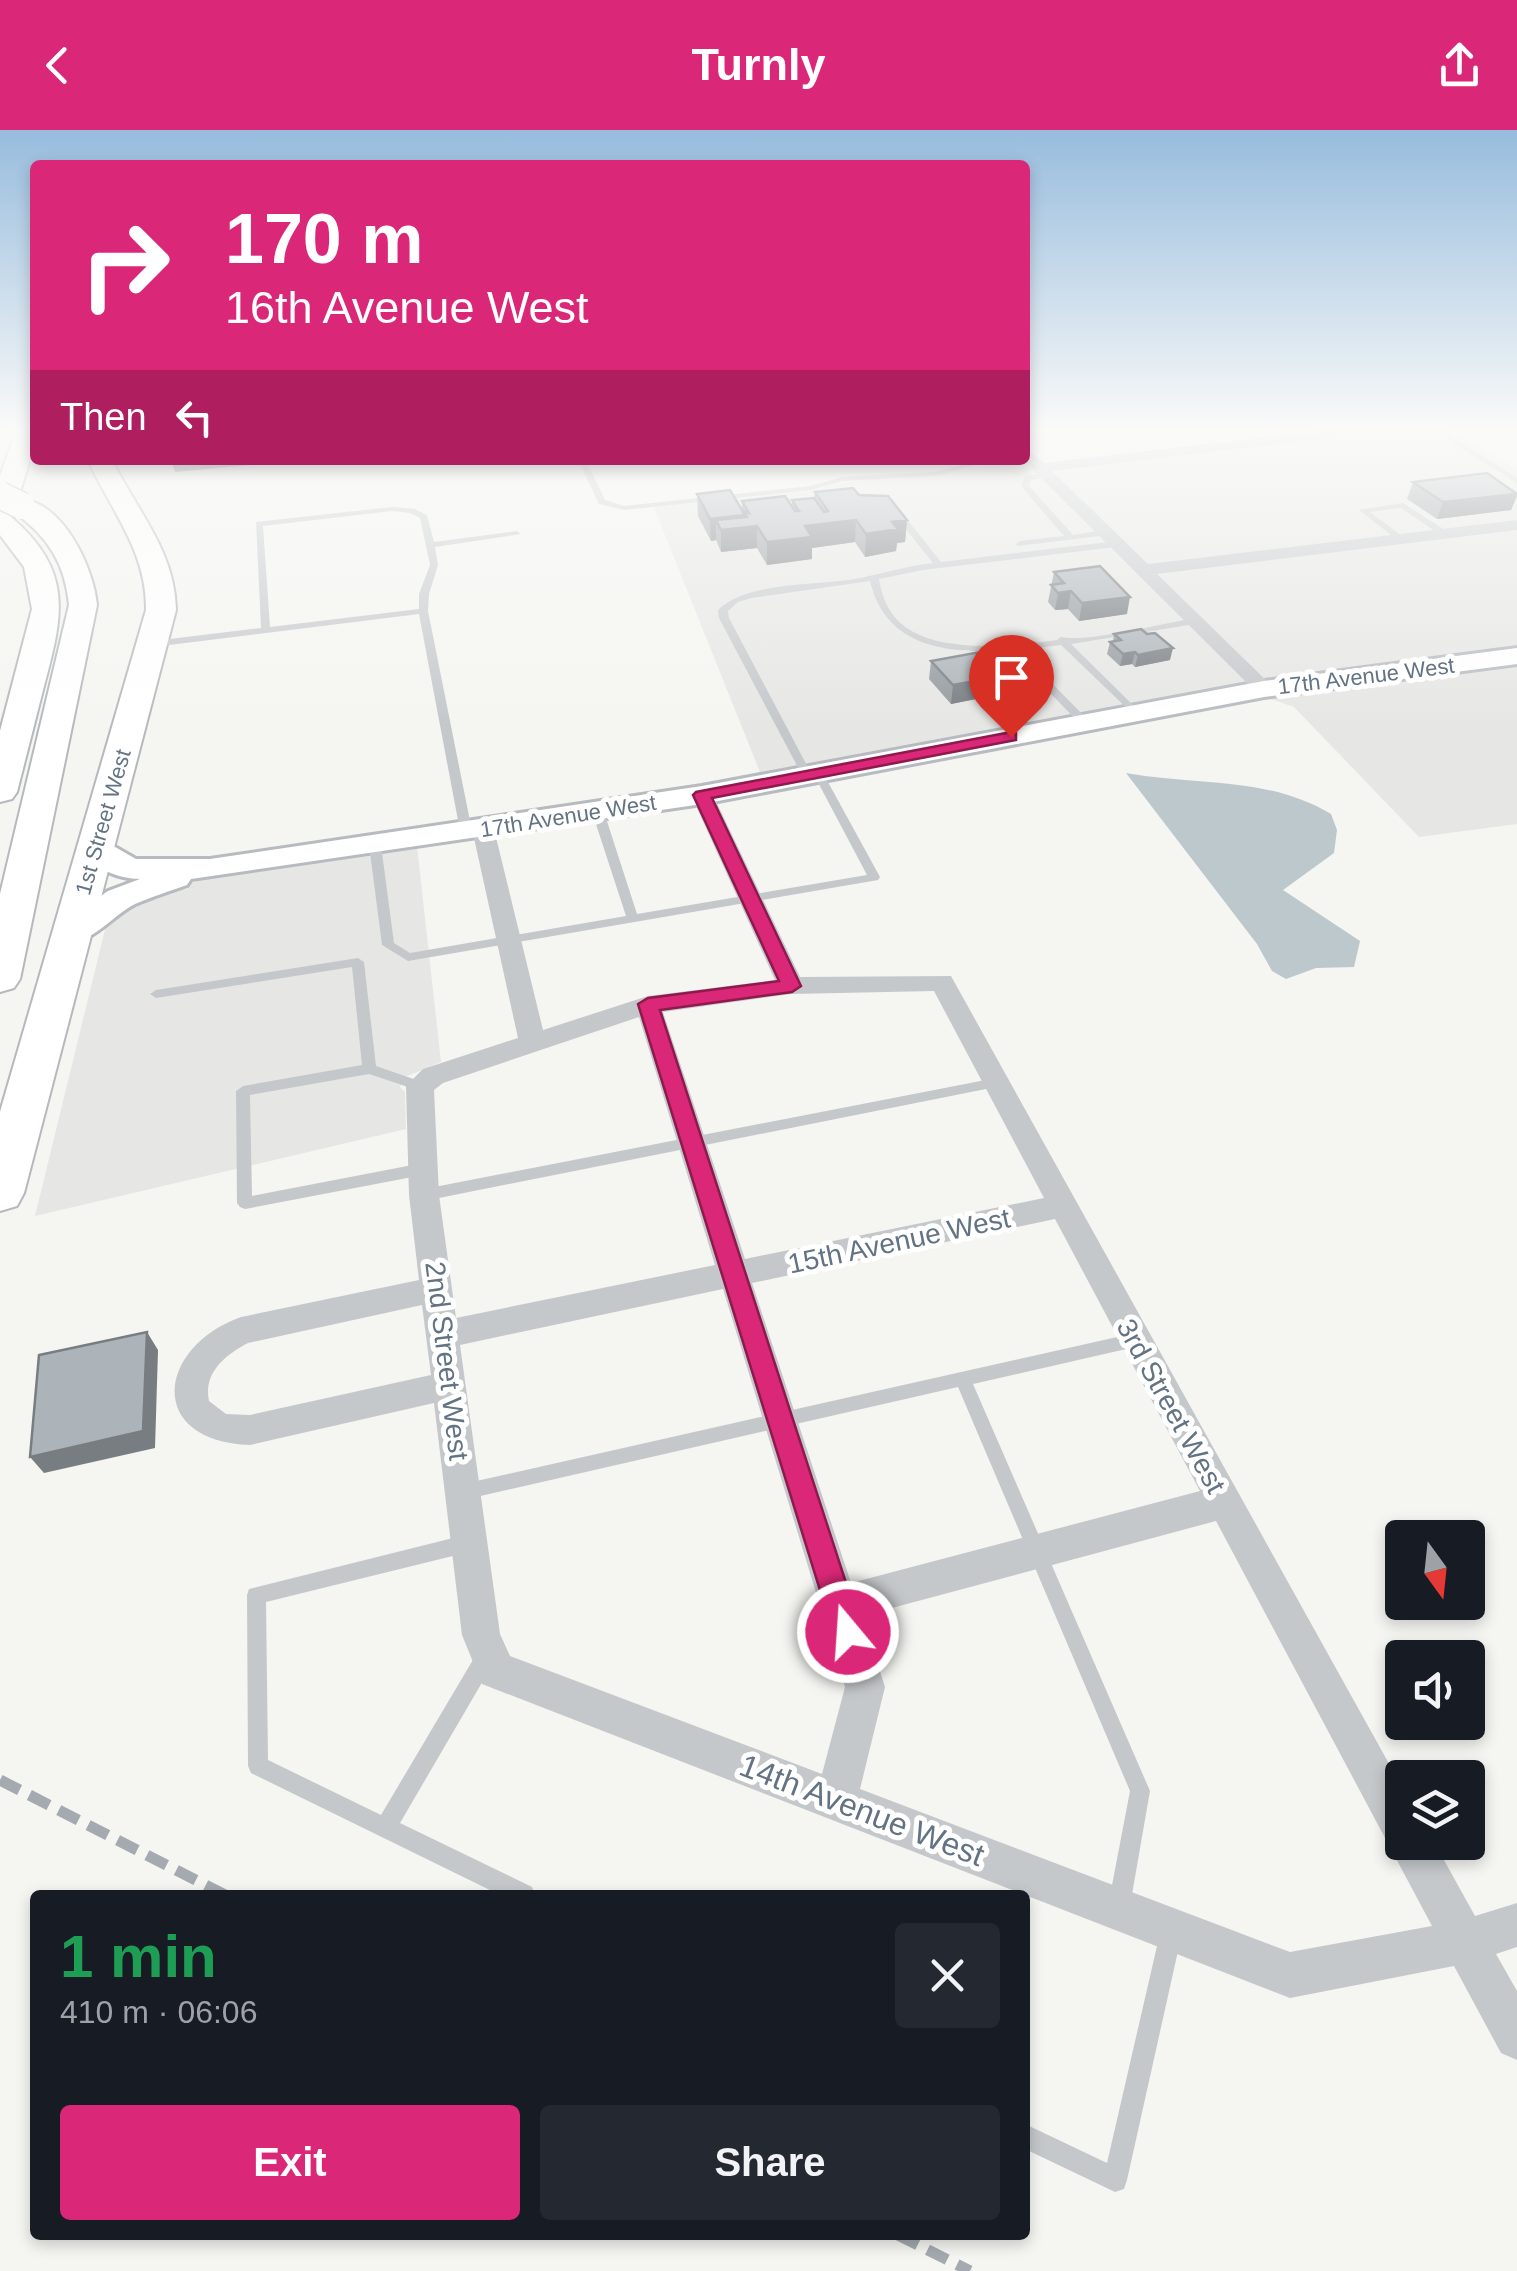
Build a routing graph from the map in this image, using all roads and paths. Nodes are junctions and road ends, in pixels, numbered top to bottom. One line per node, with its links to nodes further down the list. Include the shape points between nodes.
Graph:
1 (15, 528): 33 (main road, via 42,572 47,611)
2 (43, 528): 46 (main road, via 71,554 82,605)
3 (139, 528): 26 (main road, 1st Street West, via 159,567 162,602)
4 (258, 528): 24 (lane)
5 (427, 528): 18 (lane)
6 (909, 528): 19 (lane)
7 (1062, 528): 14 (lane)
8 (1100, 528): 15 (street)
9 (1387, 528): 16 (lane)
10 (1436, 528): 13 (lane)
11 (1494, 528): 13 (street)
12 (517, 534): 18 (lane)
13 (1445, 534): 16 (street)
14 (1071, 538): 15 (lane); 17 (lane)
15 (1111, 539): 19 (lane); 20 (street)
16 (1402, 539): 20 (street)
17 (1020, 544)
18 (432, 545): 22 (lane)
19 (939, 565): 21 (lane)
20 (1143, 570): 23 (street)
21 (874, 578): 27 (lane, via 877,596 902,630 954,645); 32 (lane, via 750,595 724,610 747,666)
22 (423, 612): 24 (lane); 36 (lane)
23 (1195, 621): 25 (lane); 29 (street)
24 (266, 630): 26 (lane)
25 (1061, 640): 27 (lane); 30 (lane)
26 (153, 644): 38 (main road, 1st Street West)
27 (1012, 648): 31 (lane)
28 (1517, 656): 29 (street, 17th Avenue West)
29 (1264, 688): 30 (street, 17th Avenue West)
30 (1135, 713): 31 (street, 17th Avenue West)
31 (1085, 722): 32 (street, 17th Avenue West)
32 (812, 774): 34 (street, 17th Avenue West); 40 (lane, via 874,877)
33 (0, 792)
34 (702, 795): 35 (street, 17th Avenue West); 40 (street)
35 (598, 812): 36 (street, 17th Avenue West); 41 (lane)
36 (474, 830): 37 (street, 17th Avenue West); 43 (street)
37 (375, 845): 39 (street, 17th Avenue West); 44 (lane)
38 (96, 850): 39 (street, 17th Avenue West, via 128,869); 42 (main road, 1st Street West)
39 (210, 869): 42 (street, 17th Avenue West, via 130,893)
40 (751, 901): 41 (lane); 47 (street)
41 (633, 920): 43 (lane)
42 (72, 932): 56 (main road, 1st Street West)
43 (508, 941): 44 (lane, via 408,957); 50 (street)
44 (388, 945): 45 (lane)
45 (358, 962): 48 (lane); 51 (lane)
46 (0, 979)
47 (792, 986): 49 (street); 52 (street, 3rd Street West, via 942,982)
48 (156, 994)
49 (648, 1004): 50 (street); 54 (street)
50 (532, 1041): 53 (street)
51 (370, 1068): 53 (lane); 55 (lane, via 244,1091 245,1203)
52 (996, 1083): 54 (lane); 57 (street, 3rd Street West)
53 (420, 1086): 55 (street, 2nd Street West)
54 (693, 1146): 55 (lane); 58 (street)
55 (423, 1182): 59 (street, 2nd Street West)
56 (0, 1193)
57 (1062, 1206): 58 (street, 15th Avenue West); 61 (street, 3rd Street West)
58 (734, 1276): 60 (street, 15th Avenue West); 64 (street)
59 (439, 1289): 60 (street, 2nd Street West); 63 (street, via 242,1331 199,1364 190,1398 201,1418 236,1432)
60 (442, 1335): 63 (street, 2nd Street West)
61 (1135, 1340): 62 (lane); 66 (street, 3rd Street West)
62 (962, 1378): 64 (lane); 68 (lane)
63 (449, 1384): 65 (street, 2nd Street West)
64 (781, 1421): 65 (lane); 69 (street)
65 (463, 1492): 67 (street, 2nd Street West)
66 (1224, 1502): 68 (street); 71 (street, 3rd Street West)
67 (470, 1543): 70 (street, 2nd Street West); 73 (lane, via 256,1595 258,1766)
68 (1039, 1551): 69 (street); 76 (lane, via 1140,1791)
69 (839, 1604): 72 (street, via 865,1687)
70 (489, 1652): 72 (street, 14th Avenue West); 73 (lane)
71 (1385, 1797)
72 (836, 1800): 76 (street, 14th Avenue West)
73 (385, 1828): 75 (lane)
74 (1420, 1860): 79 (street)
75 (514, 1890)
76 (1118, 1908): 78 (street, 14th Avenue West)
77 (1517, 1925): 79 (street, 14th Avenue West)
78 (1172, 1929): 79 (street, 14th Avenue West, via 1290,1975); 81 (lane, via 1116,2180)
79 (1465, 1942): 80 (street)
80 (1517, 2037)
81 (1030, 2138)

